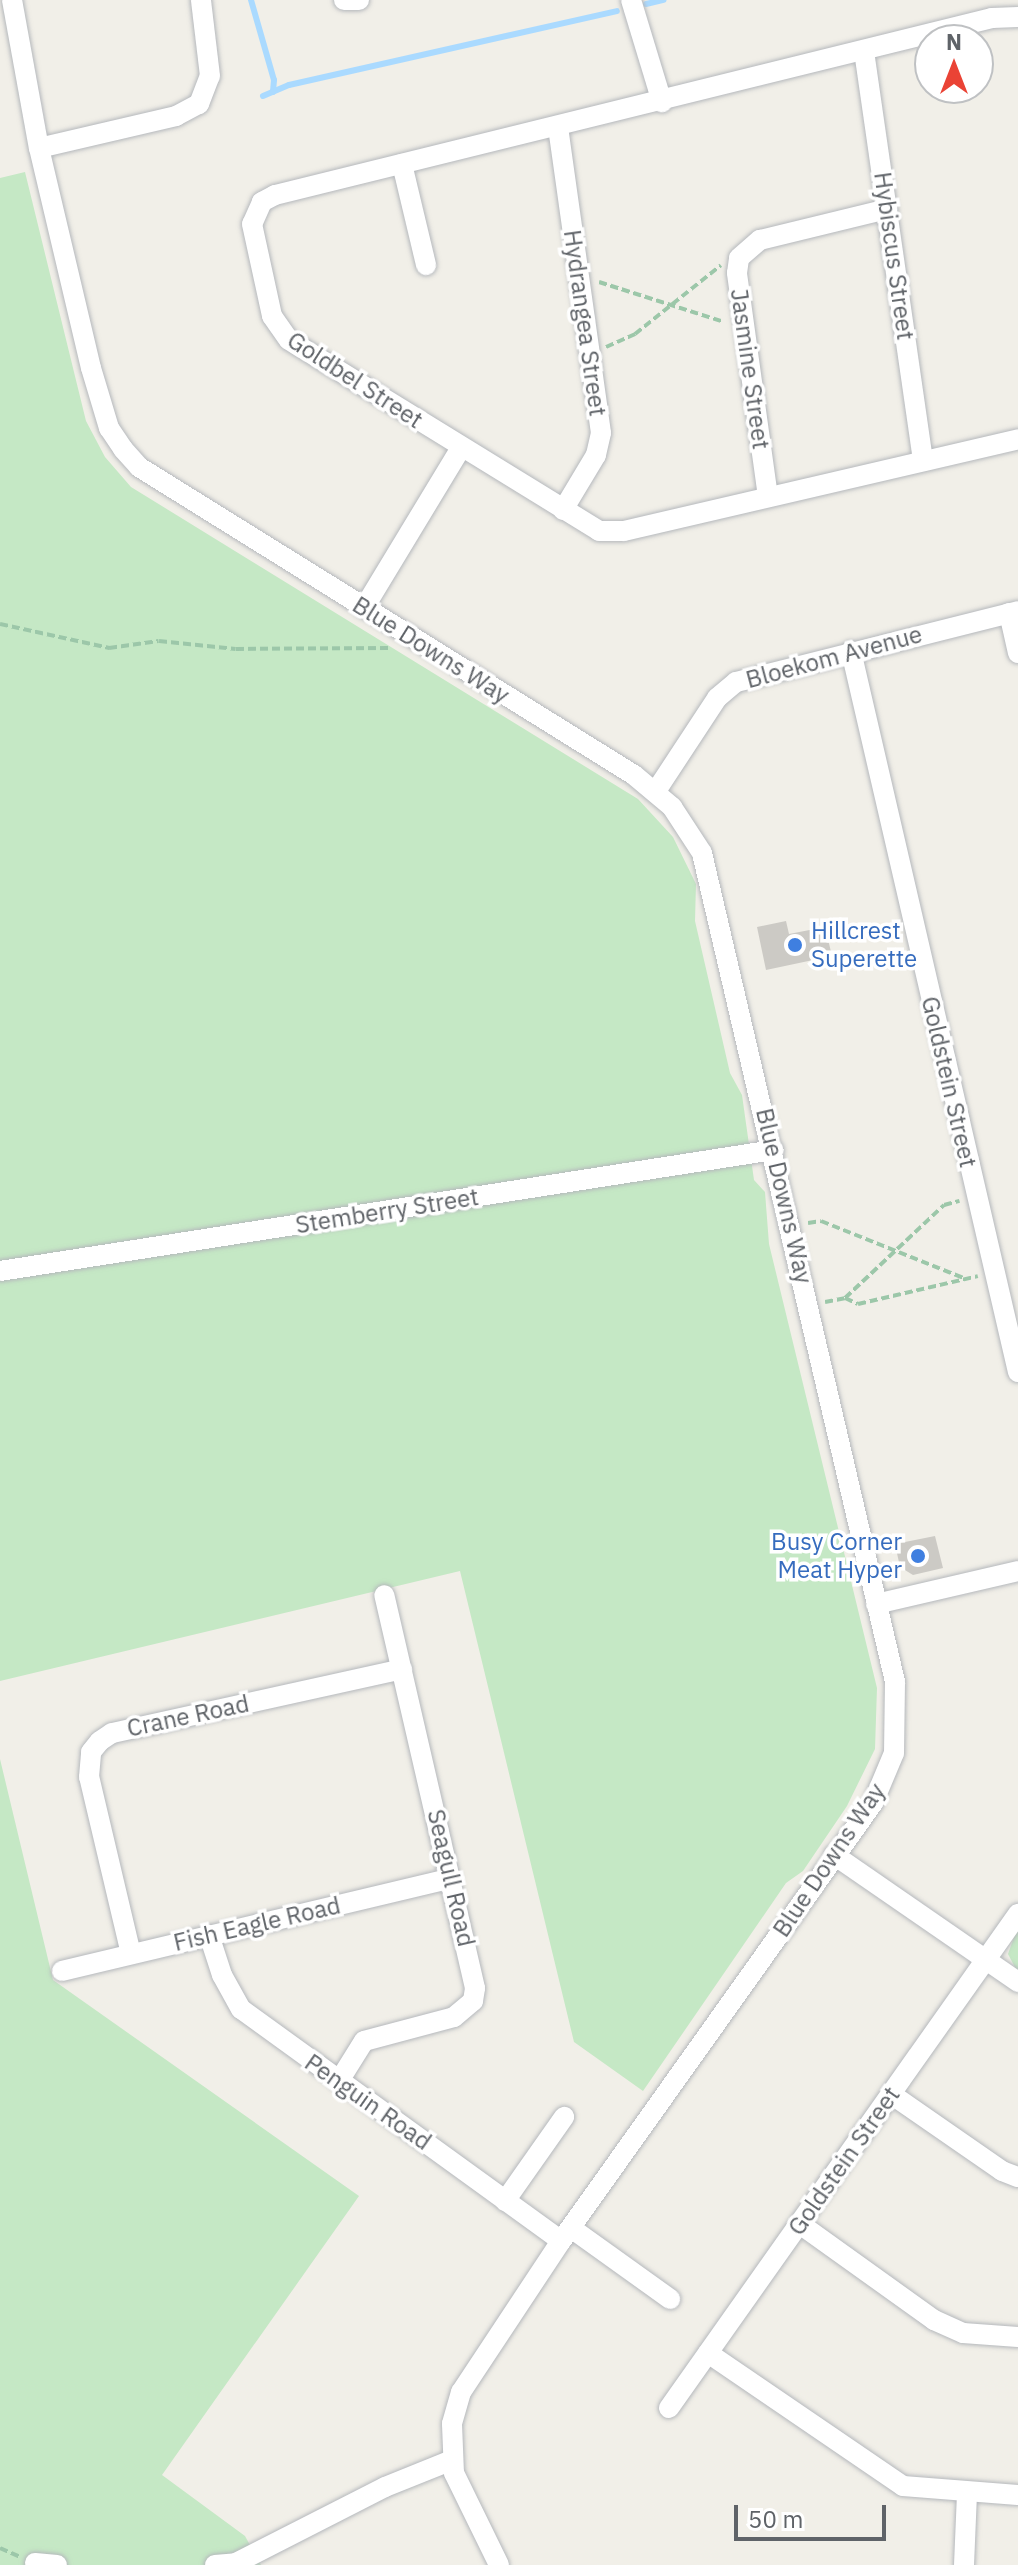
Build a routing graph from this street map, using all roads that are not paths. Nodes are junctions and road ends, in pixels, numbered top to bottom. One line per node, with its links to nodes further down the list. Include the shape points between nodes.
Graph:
1 (11, 0): 6 (street); 11 (street, Blue Downs Way)
2 (201, 0): 11 (street, via 210,76 199,104 176,116)
3 (344, 0): 4 (street)
4 (359, 0)
5 (631, 0): 9 (street)
6 (0, 1)
7 (1018, 17): 8 (street, Goldbel Street, via 992,18)
8 (864, 51): 9 (street, Goldbel Street); 13 (street, Hybiscus Street)
9 (662, 102): 10 (street, Goldbel Street)
10 (558, 127): 12 (street, Goldbel Street); 19 (street, Hydrangea Street, via 601,441)
11 (39, 148): 20 (street, Blue Downs Way, via 91,368 109,428 123,449 139,467)
12 (402, 164): 14 (street); 16 (street, Goldbel Street, via 268,198 253,216 252,232 272,316 282,333)
13 (887, 209): 17 (street, Hybiscus Street); 18 (street, Jasmine Street, via 754,242 737,266)
14 (426, 265)
15 (1018, 439): 17 (street, Goldbel Street)
16 (461, 448): 19 (street, Goldbel Street); 20 (street)
17 (923, 461): 18 (street, Goldbel Street)
18 (768, 497): 19 (street, Goldbel Street, via 616,533 599,531)
19 (563, 510)
20 (364, 608): 24 (street, Blue Downs Way)
21 (1013, 612): 22 (street, Bloekom Avenue); 23 (street)
22 (851, 651): 24 (street, Bloekom Avenue, via 759,673 726,689); 27 (street, Goldstein Street)
23 (1018, 653)
24 (656, 791): 25 (street, Blue Downs Way, via 688,829 711,877)
25 (774, 1150): 26 (street, Stemberry Street); 30 (street, Blue Downs Way)
26 (0, 1271)
27 (1018, 1372)
28 (1018, 1571): 30 (street)
29 (384, 1595): 31 (street, Seagull Road)
30 (876, 1604): 32 (street, Blue Downs Way, via 895,1682 896,1742 886,1779)
31 (402, 1669): 33 (street, Seagull Road); 36 (street, Crane Road, via 112,1733 100,1741 91,1752 89,1777)
32 (834, 1855): 37 (street); 46 (street, Blue Downs Way)
33 (451, 1878): 35 (street, Fish Eagle Road); 40 (street, Seagull Road, via 475,1976 473,2001 454,2017 364,2041)
34 (1018, 1914): 37 (street, Goldstein Street)
35 (209, 1935): 36 (street, Fish Eagle Road); 40 (street, Penguin Road, via 241,2009)
36 (131, 1954): 38 (street, Fish Eagle Road)
37 (986, 1960): 39 (street); 41 (street, Goldstein Street)
38 (62, 1971)
39 (1018, 1982)
40 (339, 2081): 44 (street, Penguin Road)
41 (891, 2094): 43 (street); 45 (street, Goldstein Street)
42 (564, 2117): 44 (street)
43 (1018, 2177)
44 (505, 2201): 46 (street, Penguin Road)
45 (800, 2224): 48 (street, via 934,2320 963,2333); 49 (street, Goldstein Street)
46 (566, 2234): 47 (street, Penguin Road); 51 (street, Blue Downs Way, via 469,2374 452,2424)
47 (670, 2299)
48 (1018, 2337)
49 (708, 2353): 50 (street, Goldstein Street); 52 (street, via 884,2477 913,2489)
50 (669, 2408)
51 (452, 2460): 56 (street, via 385,2487 236,2563); 57 (street, Blue Downs Way, via 460,2493)
52 (967, 2493): 53 (street); 58 (street)
53 (1018, 2495)
54 (35, 2563): 55 (street)
55 (57, 2565)
56 (215, 2565)
57 (499, 2565)
58 (964, 2565)

